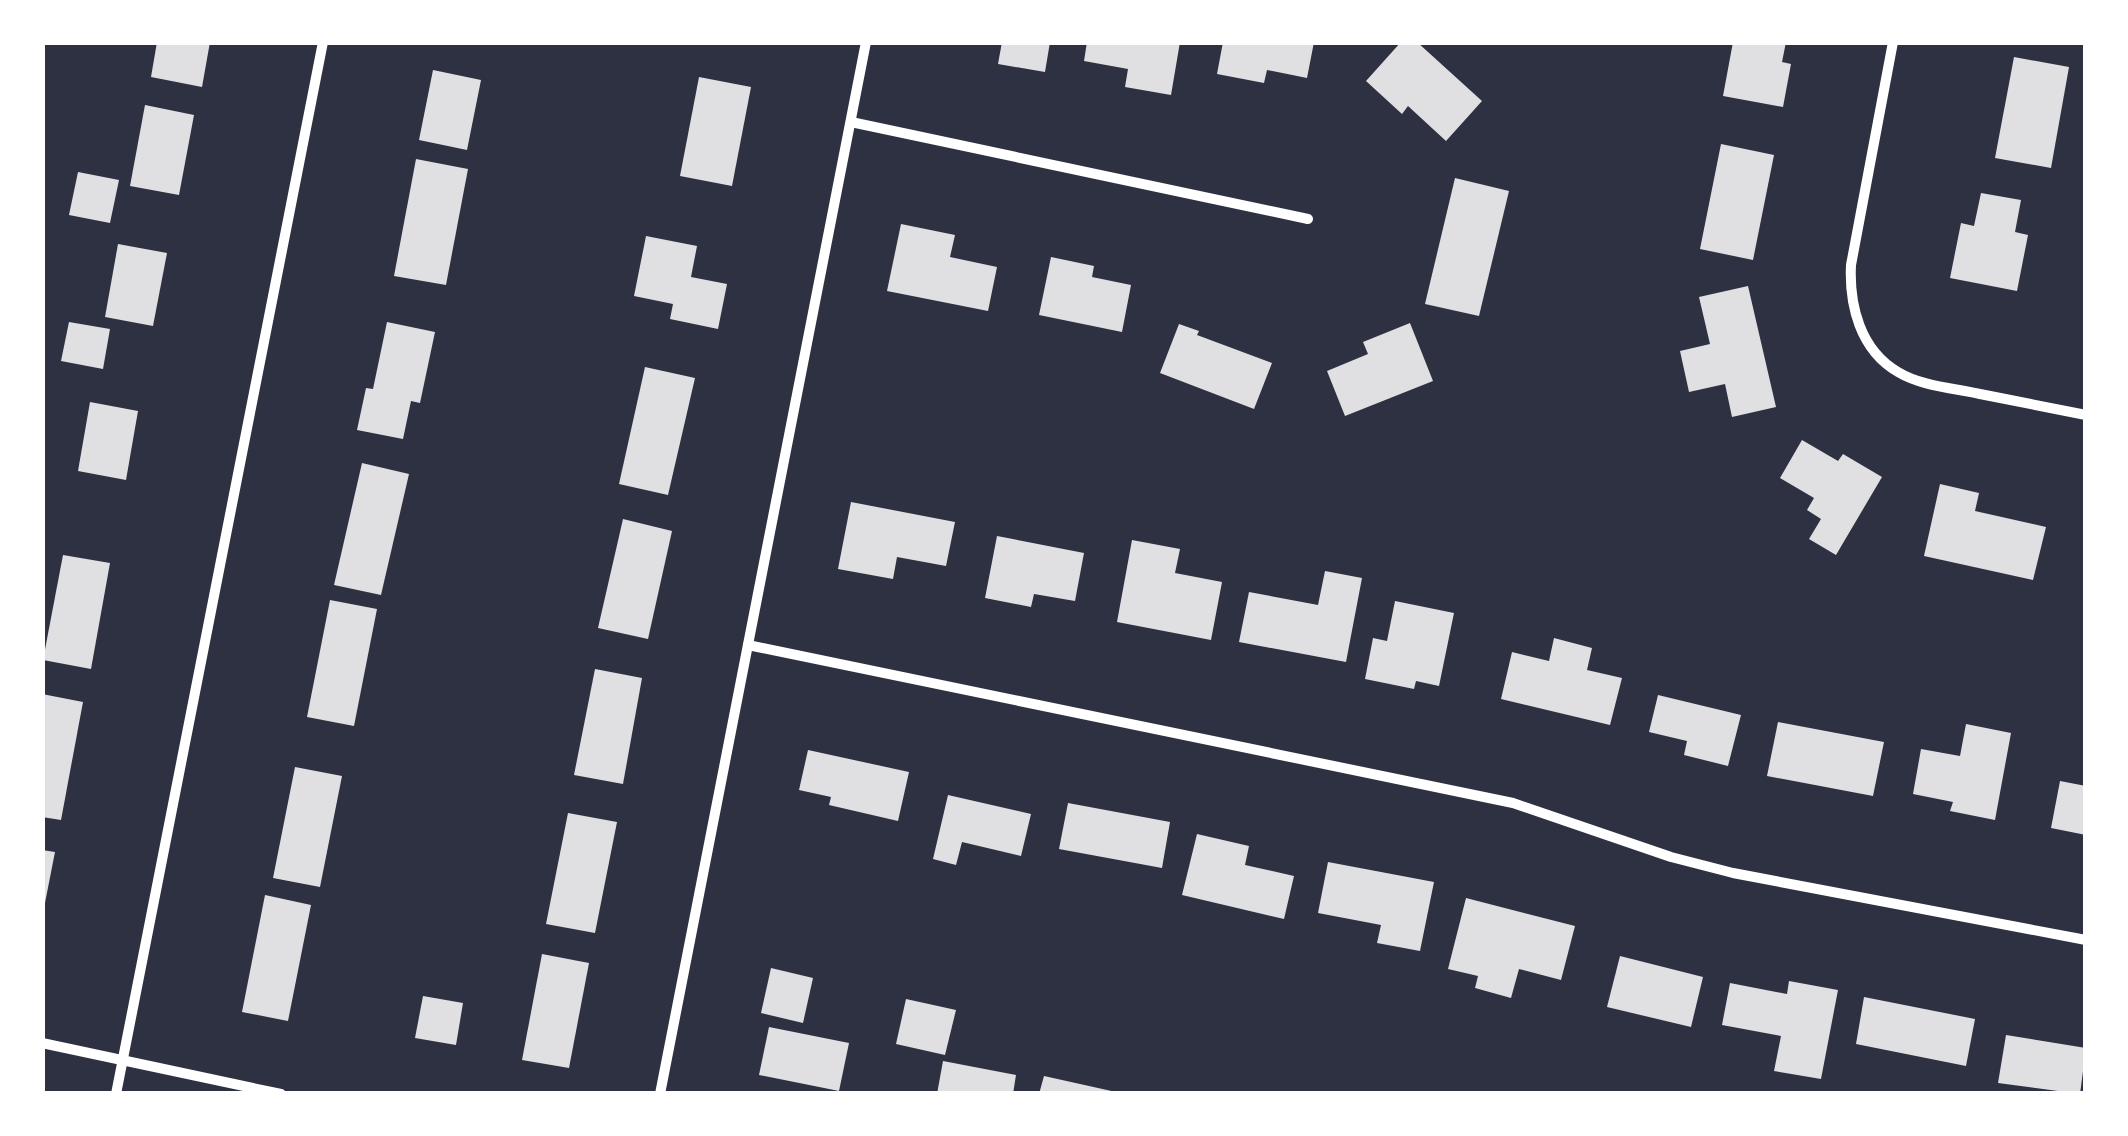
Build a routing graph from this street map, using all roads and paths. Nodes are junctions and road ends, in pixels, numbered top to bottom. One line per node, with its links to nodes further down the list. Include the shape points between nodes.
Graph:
1 (323, 42): 10 (street)
2 (866, 42): 4 (street)
3 (1893, 42): 6 (street, via 1851,265 1858,323 1897,372)
4 (851, 122): 5 (street); 7 (street)
5 (1308, 219)
6 (2086, 415)
7 (748, 645): 8 (street, via 1512,803 1733,873); 13 (street)
8 (2086, 940)
9 (42, 1044): 10 (street)
10 (122, 1060): 11 (street); 12 (street)
11 (116, 1094)
12 (281, 1094)
13 (660, 1094)

